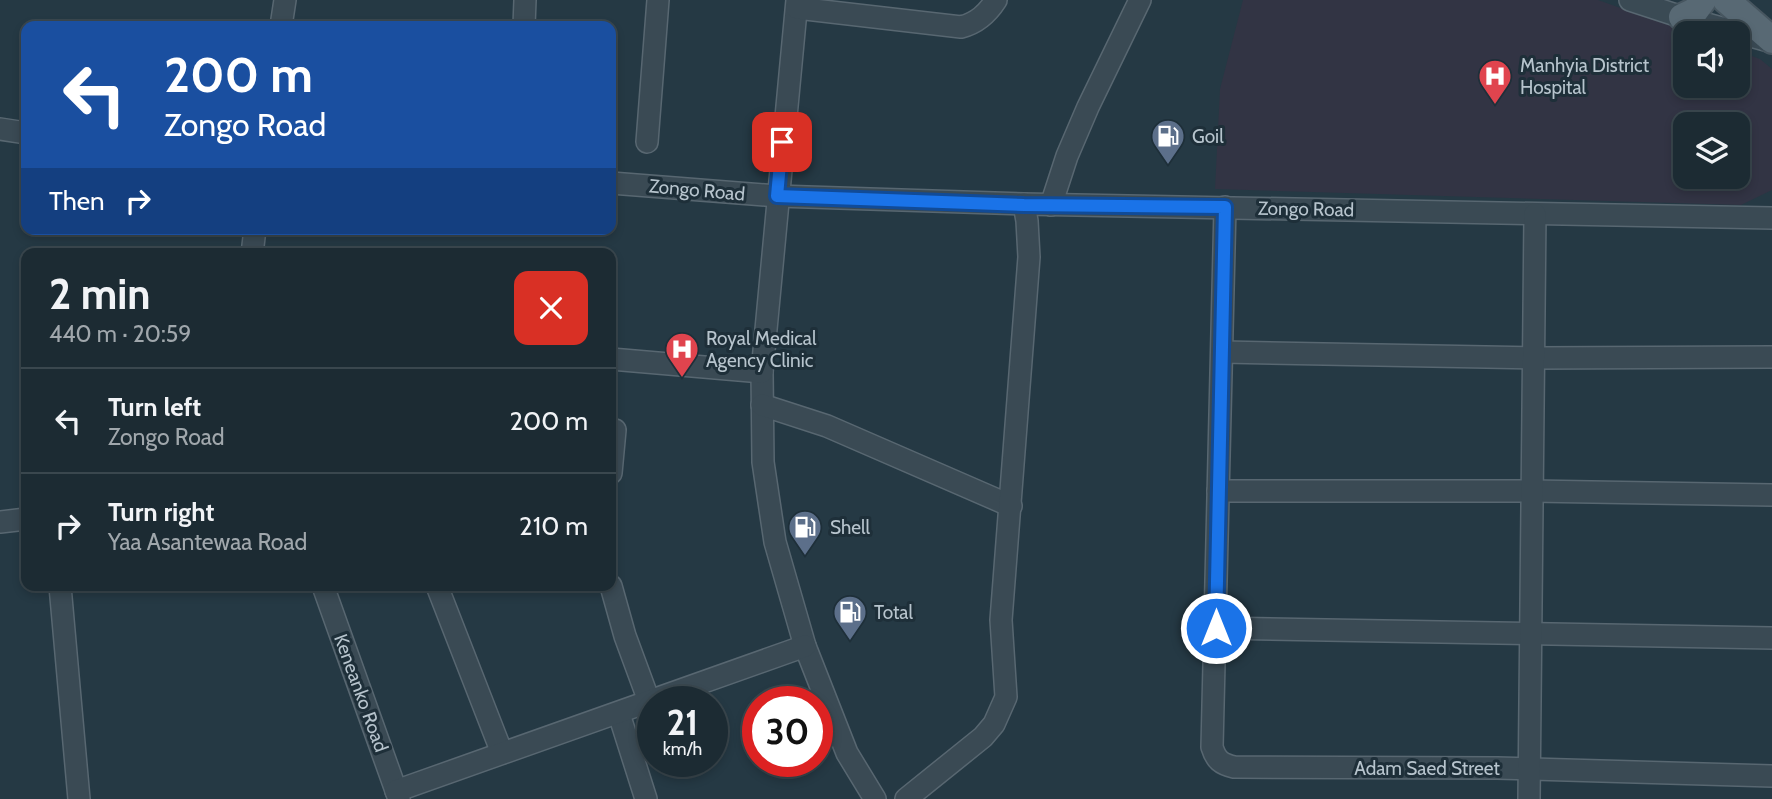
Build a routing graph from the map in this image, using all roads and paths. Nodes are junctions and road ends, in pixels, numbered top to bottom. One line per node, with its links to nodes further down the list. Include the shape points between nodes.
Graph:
1 (285, 0): 11 (street)
2 (525, 0): 12 (street)
3 (658, 0): 16 (street)
4 (996, 0): 9 (street, via 984,16 961,27)
5 (1140, 0): 21 (street, via 1088,107)
6 (1630, 0): 10 (street)
7 (1703, 0): 10 (main road, via 1695,11)
8 (1726, 0): 13 (main road)
9 (797, 4): 18 (street)
10 (1682, 17): 13 (street)
11 (282, 21)
12 (524, 21)
13 (1772, 41)
14 (0, 129): 15 (street)
15 (21, 132)
16 (647, 142)
17 (616, 183): 18 (street, Zongo Road)
18 (777, 196): 20 (street, Zongo Road); 30 (street)
19 (1772, 203): 24 (street)
20 (1024, 205): 21 (street, Zongo Road); 35 (street, via 1029,257)
21 (1051, 205): 22 (street, Zongo Road)
22 (1225, 207): 23 (street, Zongo Road); 26 (street)
23 (1535, 214): 24 (street, Zongo Road); 28 (street)
24 (1749, 217): 25 (street, Zongo Road)
25 (1772, 218)
26 (1223, 352): 28 (street); 32 (street)
27 (1772, 356): 28 (street)
28 (1535, 358): 33 (street)
29 (616, 359): 30 (street)
30 (761, 372): 31 (street)
31 (762, 405): 35 (street, via 827,426); 45 (street, via 769,513)
32 (1218, 491): 33 (street); 42 (street)
33 (1532, 491): 34 (street); 43 (street)
34 (1772, 495)
35 (1011, 506): 57 (street, via 1001,620 1006,697 1001,711 983,737)
36 (21, 520): 37 (street)
37 (0, 522)
38 (60, 591): 54 (street)
39 (325, 591): 53 (street, Keneanko Road)
40 (439, 591): 50 (street)
41 (612, 591): 46 (street)
42 (1216, 628): 43 (street); 51 (street, Adam Saed Street, via 1212,747 1222,764)
43 (1531, 635): 44 (street); 51 (street)
44 (1772, 638)
45 (805, 646): 47 (street); 56 (street, via 847,753)
46 (643, 686)
47 (692, 686)
48 (637, 706): 49 (street)
49 (619, 714): 50 (street); 55 (street)
50 (502, 752): 53 (street)
51 (1529, 769): 52 (street, Adam Saed Street); 58 (street)
52 (1772, 776)
53 (398, 795)
54 (79, 799)
55 (646, 799)
56 (875, 799)
57 (906, 799)
58 (1529, 799)

